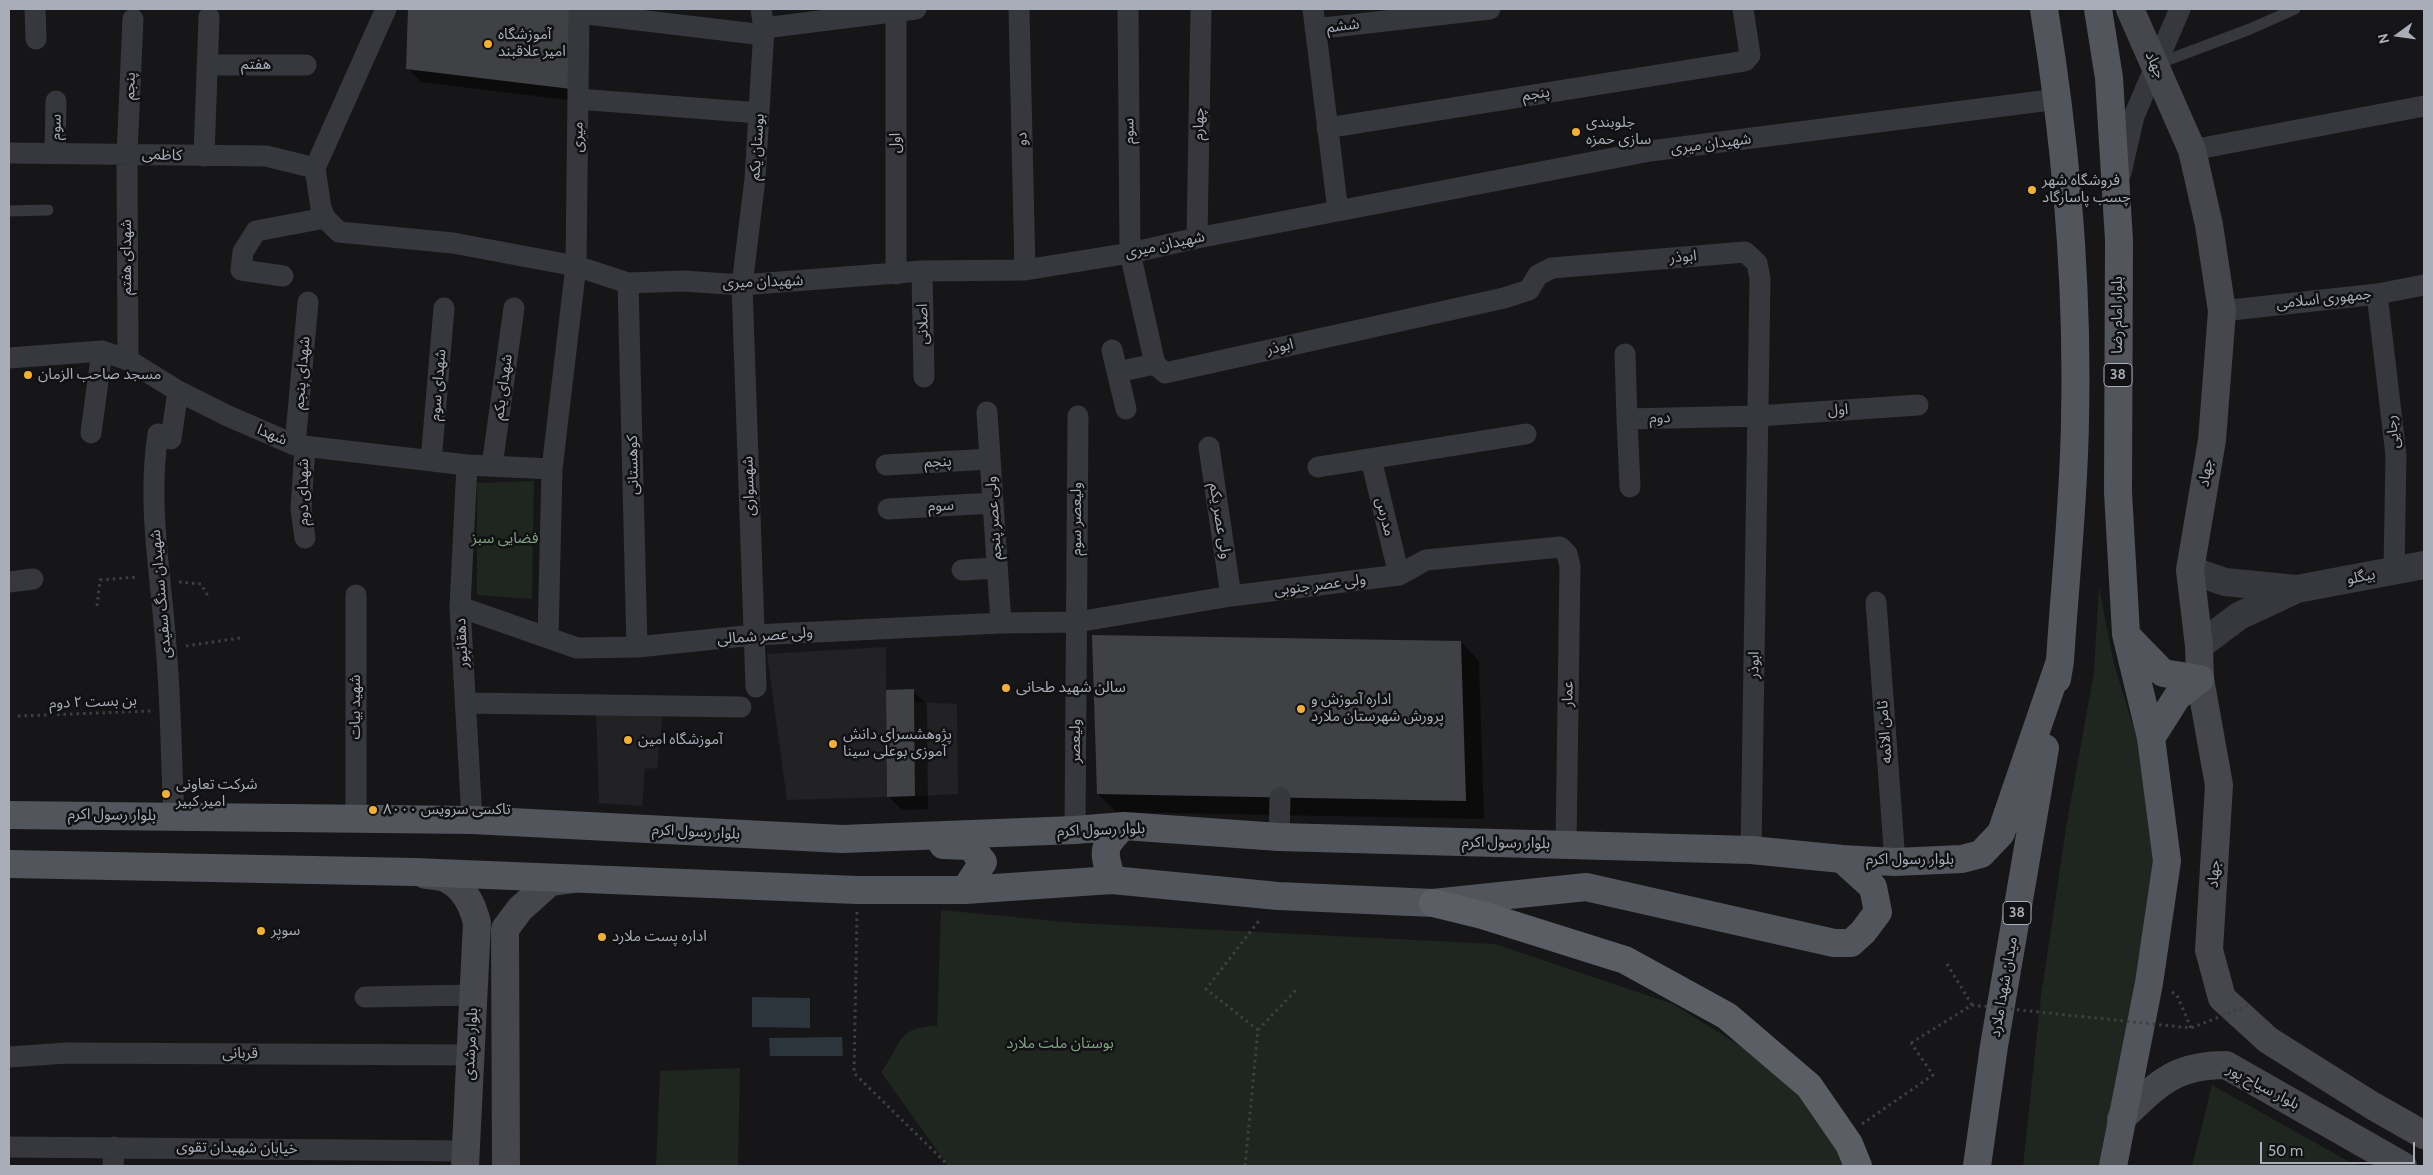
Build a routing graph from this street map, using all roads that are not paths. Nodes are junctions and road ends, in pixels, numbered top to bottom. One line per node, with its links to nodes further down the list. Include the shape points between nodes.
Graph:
1 (35, 9): 20 (street)
2 (386, 9): 35 (street)
3 (1019, 9): 44 (street, دو)
4 (1128, 9): 42 (street, سوم)
5 (1201, 9): 41 (street, چهارم)
6 (1490, 9): 18 (street, ششم)
7 (1743, 9): 29 (street, پنجم, via 1750,55 1745,61)
8 (2044, 9): 25 (main road, 38)
9 (2098, 9): 36 (main road, بلوار امام رضا / 38, via 2109,78)
10 (2130, 9): 21 (main road, جهاد)
11 (2180, 9): 21 (street)
12 (2295, 9): 21 (lane)
13 (906, 10): 15 (street); 46 (street, اول)
14 (579, 11): 19 (street); 24 (street, میری)
15 (814, 15): 19 (street)
16 (209, 17): 22 (street)
17 (133, 19): 33 (street, پنجم)
18 (1314, 19): 29 (street)
19 (763, 24): 28 (street, بوستان یکم)
20 (36, 40)
21 (2155, 64): 30 (main road, جهاد); 36 (street, via 2134,116)
22 (207, 65): 23 (street, هفتم); 34 (street)
23 (306, 65)
24 (578, 99): 28 (street); 43 (street, میری)
25 (2058, 99): 39 (street, شهیدان میری, via 1650,151); 108 (main road, 38, via 2073,270 2076,420)
26 (56, 101): 31 (street, سوم)
27 (2424, 106): 30 (street)
28 (759, 113): 49 (street, بوستان یکم, via 755,179)
29 (1327, 128): 39 (street)
30 (2192, 150): 55 (main road, جهاد, via 2209,225)
31 (55, 152): 32 (street, کاظمی); 33 (street, کاظمی)
32 (9, 153)
33 (127, 154): 34 (street, کاظمی); 60 (street, شهدای هفتم)
34 (204, 156): 35 (street, کاظمی, via 266,156)
35 (315, 168): 40 (street)
36 (2116, 198): 103 (main road, بلوار امام رضا / 38, via 2119,240 2118,492)
37 (48, 210): 38 (lane)
38 (9, 211)
39 (1338, 211): 41 (street, شهیدان میری)
40 (324, 218): 43 (street, شهیدان میری, via 339,232 453,243); 47 (street, via 256,231 243,252 242,270)
41 (1197, 238): 42 (street, شهیدان میری)
42 (1130, 254): 44 (street, شهیدان میری); 61 (street)
43 (576, 266): 48 (street, شهیدان میری); 82 (street)
44 (1024, 270): 45 (street, شهیدان میری)
45 (922, 271): 46 (street, شهیدان میری); 63 (street, اصلانی)
46 (896, 274): 49 (street, شهیدان میری)
47 (283, 276)
48 (628, 284): 49 (street, شهیدان میری, via 682,281); 107 (street, کوهستانی)
49 (742, 285): 104 (street, شهسواری)
50 (2424, 285): 51 (street, جمهوری اسلامی)
51 (2377, 294): 55 (street, جمهوری اسلامی); 92 (street, رجایی, via 2396,455)
52 (308, 302): 73 (street, شهدای پنجم)
53 (444, 308): 77 (street, شهدای سوم)
54 (514, 308): 80 (street, شهدای یکم)
55 (2222, 311): 91 (main road, جهاد, via 2212,440)
56 (1112, 350): 62 (street)
57 (102, 351): 59 (street, شهدا); 60 (street, شهدا); 71 (street)
58 (1625, 354): 70 (street)
59 (9, 358)
60 (128, 360): 64 (street, شهدا)
61 (1155, 364): 62 (street); 69 (street, ابوذر, via 1165,373 1504,298 1529,290 1538,276 1552,268 1745,252 1757,263 1760,279)
62 (1118, 372): 66 (street)
63 (924, 377)
64 (178, 391): 73 (street, شهدا, via 228,416); 116 (street, شهیدان سنگ سفیدی, via 171,439 158,434 153,513 167,649)
65 (1918, 405): 69 (street, اول)
66 (1126, 409)
67 (987, 412): 76 (street, ولی عصر پنجم)
68 (1078, 416): 101 (street, ولیعصر سوم)
69 (1758, 416): 70 (street, دوم); 124 (street, ابوذر)
70 (1627, 419): 83 (street)
71 (91, 433)
72 (1526, 434): 75 (street)
73 (300, 445): 77 (street, شهدا); 86 (street, شهدای دوم)
74 (1209, 446): 98 (street, ولی عصر یکم)
75 (1371, 459): 81 (street); 93 (street, مدرس)
76 (990, 460): 79 (street, پنجم); 84 (street, ولی عصر پنجم)
77 (431, 462): 78 (street, شهدا)
78 (467, 465): 80 (street, شهدا); 100 (street, دهقانپور)
79 (886, 465)
80 (492, 466): 82 (street, شهدا)
81 (1318, 467)
82 (552, 469): 105 (street)
83 (1630, 488)
84 (993, 503): 85 (street, سوم); 89 (street, ولی عصر پنجم)
85 (888, 509)
86 (305, 538)
87 (1560, 547): 93 (street, ولی عصر جنوبی, via 1426,560); 123 (street, عمار, via 1567,554 1570,566)
88 (2424, 565): 92 (street, بیگلو)
89 (997, 568): 90 (street); 102 (street, ولی عصر پنجم)
90 (962, 570)
91 (2190, 570): 96 (street, via 2225,582); 106 (main road, جهاد)
92 (2394, 571): 96 (street, بیگلو)
93 (1399, 575): 98 (street, ولی عصر جنوبی)
94 (33, 579): 95 (street)
95 (9, 582)
96 (2298, 589): 106 (street, via 2239,616)
97 (356, 595): 117 (street, شهید بیات)
98 (1231, 596): 101 (street, ولی عصر جنوبی)
99 (1876, 602): 126 (street, ثامن الائمه)
100 (460, 607): 105 (street, ولی عصر شمالی); 111 (street, دهقانپور)
101 (1077, 622): 102 (street, ولی عصر شمالی); 120 (street, ولیعصر)
102 (1001, 623): 104 (street, ولی عصر شمالی)
103 (2126, 634): 109 (main road, via 2163,674); 113 (main road, بلوار امام رضا / 38)
104 (754, 636): 107 (street, ولی عصر شمالی); 110 (street, شهسواری)
105 (548, 638): 107 (street, ولی عصر شمالی, via 577,648)
106 (2199, 646): 109 (main road, جهاد)
107 (637, 647)
108 (2060, 661): 126 (main road, بلوار رسول اکرم, via 2002,833 1981,854 1962,859); 148 (main road, میدان شهدا ملارد / 38, via 1994,1046)
109 (2200, 679): 113 (main road, via 2177,697); 139 (main road, جهاد, via 2219,785 2209,950 2222,998 2268,1040)
110 (756, 687)
111 (466, 703): 112 (street); 118 (street, دهقانپور)
112 (742, 708)
113 (2151, 738): 140 (main road, 38, via 2167,861 2149,982)
114 (1280, 798): 121 (street)
115 (9, 815): 116 (main road, بلوار رسول اکرم)
116 (174, 816): 117 (main road, بلوار رسول اکرم)
117 (356, 819): 118 (main road, بلوار رسول اکرم)
118 (472, 820): 122 (main road, بلوار رسول اکرم)
119 (1124, 826): 120 (main road, بلوار رسول اکرم); 121 (main road, بلوار رسول اکرم); 130 (main road, via 1110,839 1104,856)
120 (1075, 830): 122 (main road, بلوار رسول اکرم)
121 (1279, 837): 123 (main road, بلوار رسول اکرم)
122 (842, 839): 131 (main road, via 970,846 983,862)
123 (1566, 844): 124 (main road, بلوار رسول اکرم)
124 (1751, 850): 125 (main road, بلوار رسول اکرم)
125 (1842, 859): 126 (main road, بلوار رسول اکرم); 132 (main road, via 1873,887 1878,912 1851,943 1834,943 1586,887)
126 (1895, 862)
127 (9, 864): 128 (main road)
128 (414, 872): 129 (main road); 133 (main road, بلوار مرشدی, via 449,879 472,904 477,923)
129 (581, 878): 131 (main road, via 857,890); 137 (main road, via 550,882 520,909 505,929)
130 (1112, 880): 131 (main road); 132 (main road, via 1278,896)
131 (965, 890)
132 (1433, 903): 147 (highway, via 1625,960 1726,1016 1808,1086 1844,1136)
133 (474, 995): 134 (street); 135 (main road, بلوار مرشدی)
134 (365, 997)
135 (471, 1055): 136 (street, قربانی, via 67,1053); 138 (main road, بلوار مرشدی)
136 (9, 1056)
137 (508, 1081): 138 (main road, via 496,1108 489,1109 482,1106); 146 (main road)
138 (469, 1082): 145 (main road, بلوار مرشدی)
139 (2373, 1106): 141 (main road); 142 (main road)
140 (2121, 1119): 142 (main road, بلوار سیاح پور, via 2156,1086 2187,1068 2226,1065); 149 (main road, 38)
141 (2424, 1135)
142 (2355, 1138): 150 (main road, بلوار سیاح پور)
143 (9, 1147): 144 (street, خیابان شهیدان تقوی)
144 (114, 1157): 145 (street, خیابان شهیدان تقوی)
145 (466, 1158): 146 (main road, via 477,1133 492,1131 497,1135)
146 (506, 1166)
147 (1858, 1166)
148 (1977, 1166)
149 (2113, 1166)
150 (2403, 1166)

